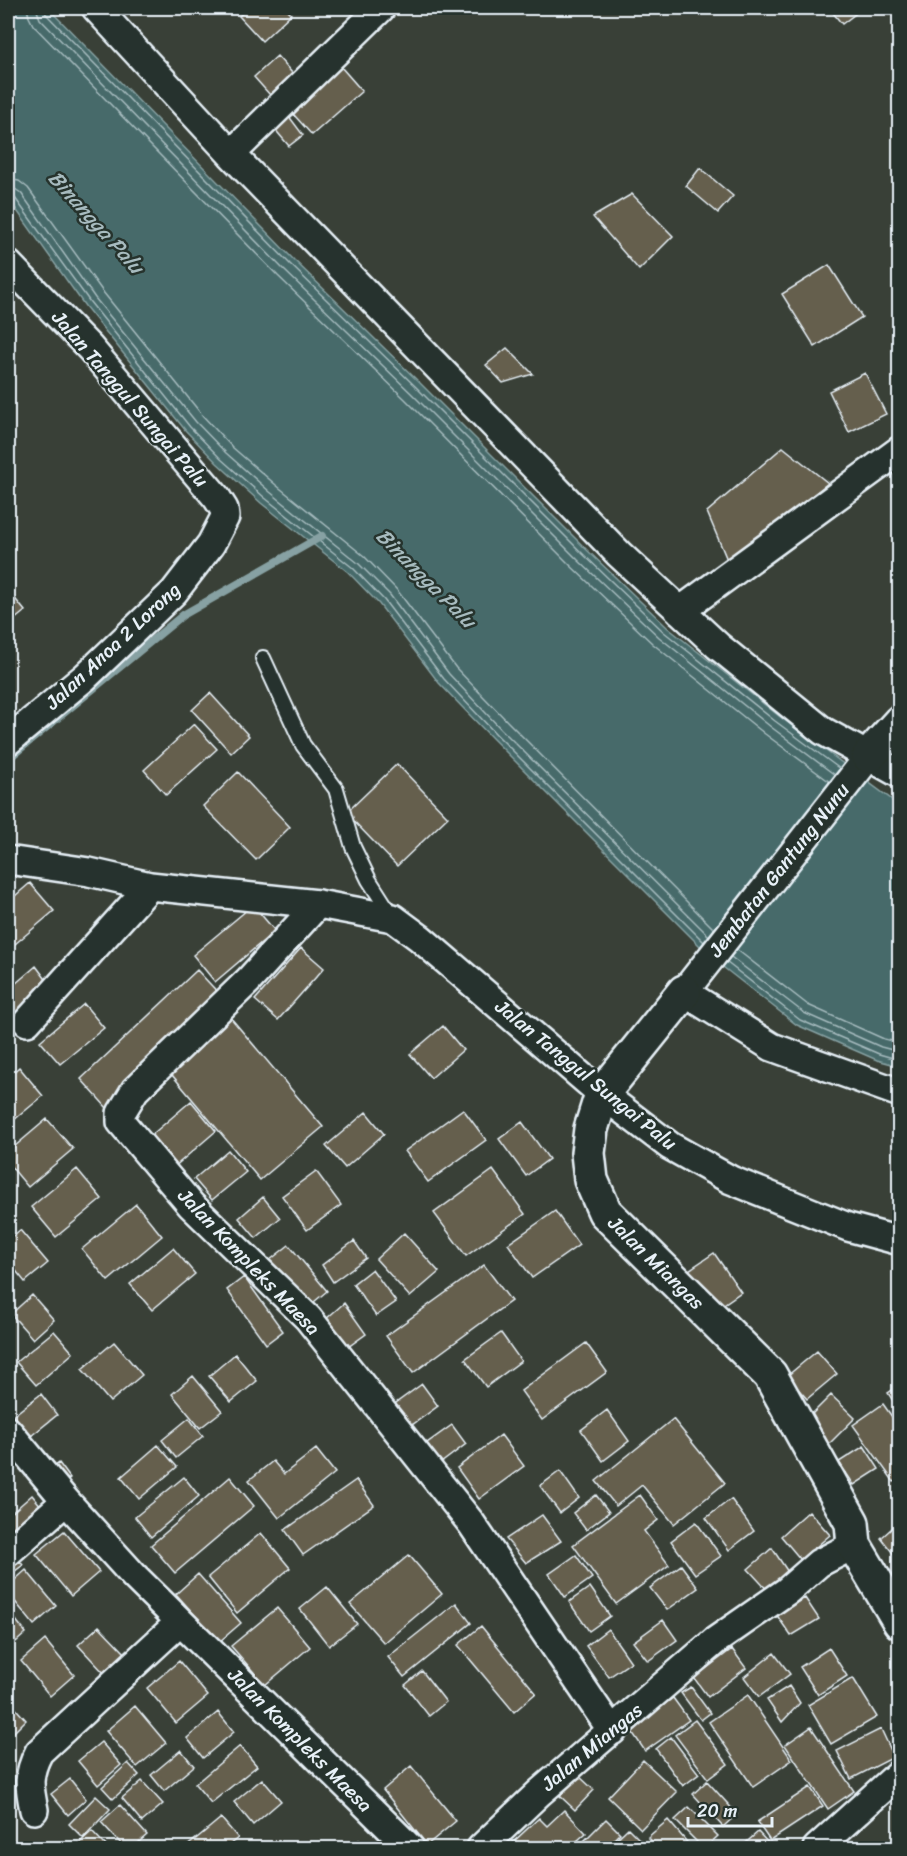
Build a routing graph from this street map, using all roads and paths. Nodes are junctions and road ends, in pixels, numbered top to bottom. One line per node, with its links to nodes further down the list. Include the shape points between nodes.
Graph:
1 (96, 8): 3 (street)
2 (381, 8): 3 (street)
3 (231, 154): 7 (street, via 619,554)
4 (8, 264): 6 (street, Jalan Tanggul Sungai Palu, via 90,348 221,502 225,518)
5 (900, 450): 7 (street)
6 (211, 544): 10 (street, Jalan Anoa 2 Lorong, via 174,592 85,677)
7 (680, 611): 11 (street)
8 (263, 658): 16 (lane, via 303,745 336,789 353,847)
9 (900, 722): 11 (street)
10 (8, 741)
11 (864, 763): 12 (street); 17 (street, Jembatan Gantung Nunu)
12 (900, 774)
13 (8, 860): 14 (street)
14 (150, 886): 15 (street); 18 (street)
15 (318, 904): 16 (street); 28 (street, Jalan Kompleks Maesa, via 249,980 135,1090 121,1113 121,1122 191,1205 308,1318 471,1523)
16 (393, 918): 20 (street, Jalan Tanggul Sungai Palu)
17 (692, 982): 19 (street, via 772,1047); 20 (street, Jalan Miangas)
18 (27, 1022)
19 (900, 1093)
20 (602, 1094): 21 (street, Jalan Tanggul Sungai Palu, via 670,1146 731,1180 848,1227); 24 (street, Jalan Miangas, via 588,1153 591,1180 605,1212 770,1375 852,1523)
21 (900, 1240)
22 (8, 1431): 23 (street, Jalan Kompleks Maesa)
23 (66, 1501): 25 (street); 26 (street, Jalan Kompleks Maesa)
24 (854, 1545): 27 (street, Jalan Miangas); 28 (street, Jalan Miangas, via 819,1563 787,1591 715,1641)
25 (8, 1552)
26 (180, 1622): 30 (street, via 39,1752 29,1783); 31 (street, Jalan Kompleks Maesa)
27 (900, 1622)
28 (612, 1731): 32 (street, Jalan Miangas)
29 (900, 1773): 33 (street)
30 (34, 1810)
31 (410, 1848)
32 (480, 1848)
33 (817, 1848)

